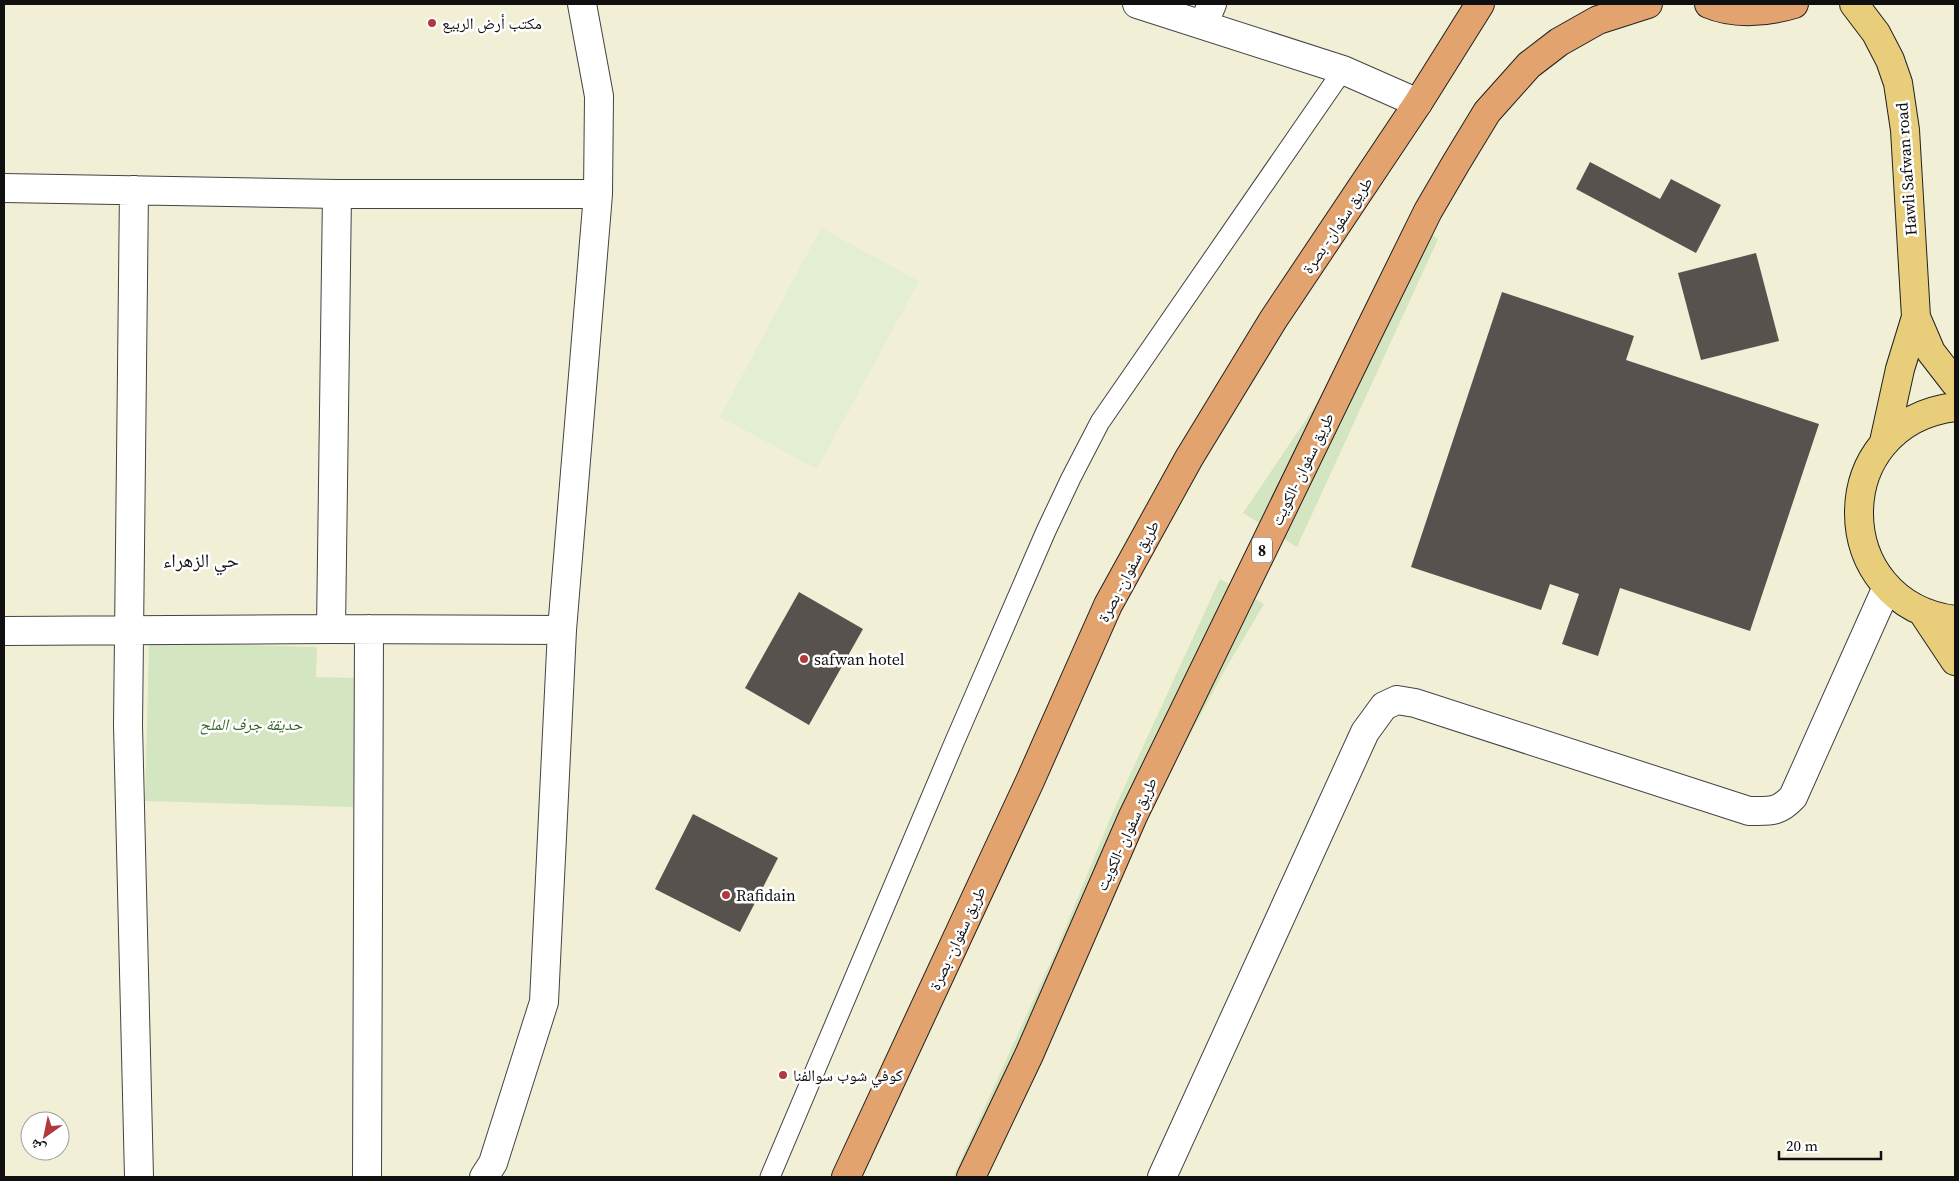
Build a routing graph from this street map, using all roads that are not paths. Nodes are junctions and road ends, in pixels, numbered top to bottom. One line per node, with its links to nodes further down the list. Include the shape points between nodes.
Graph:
1 (582, 4): 14 (street, via 599,96)
2 (1137, 4): 8 (street)
3 (1480, 4): 10 (highway, طريق سفوان- بصرة)
4 (1648, 4): 33 (highway, طريق سفوان -الكويت / 8, via 1598,20 1559,42 1530,65 1487,112 1428,212 1133,816 1029,1055)
5 (1709, 4): 6 (highway, via 1747,11 1778,9)
6 (1794, 4)
7 (1854, 4): 15 (main road, Hawli Safwan road, via 1876,32 1890,60 1903,106)
8 (1207, 14): 9 (street)
9 (1343, 70): 10 (street); 31 (lane, via 1100,422 1071,478 950,752)
10 (1418, 103): 32 (highway, طريق سفوان- بصرة, via 1273,320 1189,458 1108,605)
11 (4, 188): 12 (street)
12 (134, 190): 13 (street); 24 (street)
13 (337, 194): 14 (street); 22 (street)
14 (598, 194): 25 (street)
15 (1916, 317): 16 (main road, Hawli Safwan road, via 1931,352); 18 (main road, Hawli Safwan road, via 1900,369)
16 (1955, 383)
17 (1955, 406): 18 (main road, Hawli Safwan road, via 1920,416 1900,427)
18 (1884, 442): 19 (main road, Hawli Safwan road, via 1862,482 1858,504 1864,548)
19 (1887, 587): 20 (main road, Hawli Safwan road); 34 (street, via 1793,797 1783,808 1770,812 1749,811 1415,703 1397,700 1384,706 1365,732)
20 (1923, 613): 21 (main road, Hawli Safwan road); 27 (main road, Hawli Safwan road)
21 (1955, 620)
22 (331, 628): 23 (street); 24 (street)
23 (369, 629): 25 (street); 29 (street)
24 (128, 630): 26 (street); 28 (street)
25 (562, 630): 30 (street, via 544,1002 492,1163)
26 (4, 631)
27 (1955, 661)
28 (138, 1177)
29 (367, 1177)
30 (484, 1177)
31 (770, 1177)
32 (846, 1177)
33 (971, 1177)
34 (1162, 1177)

